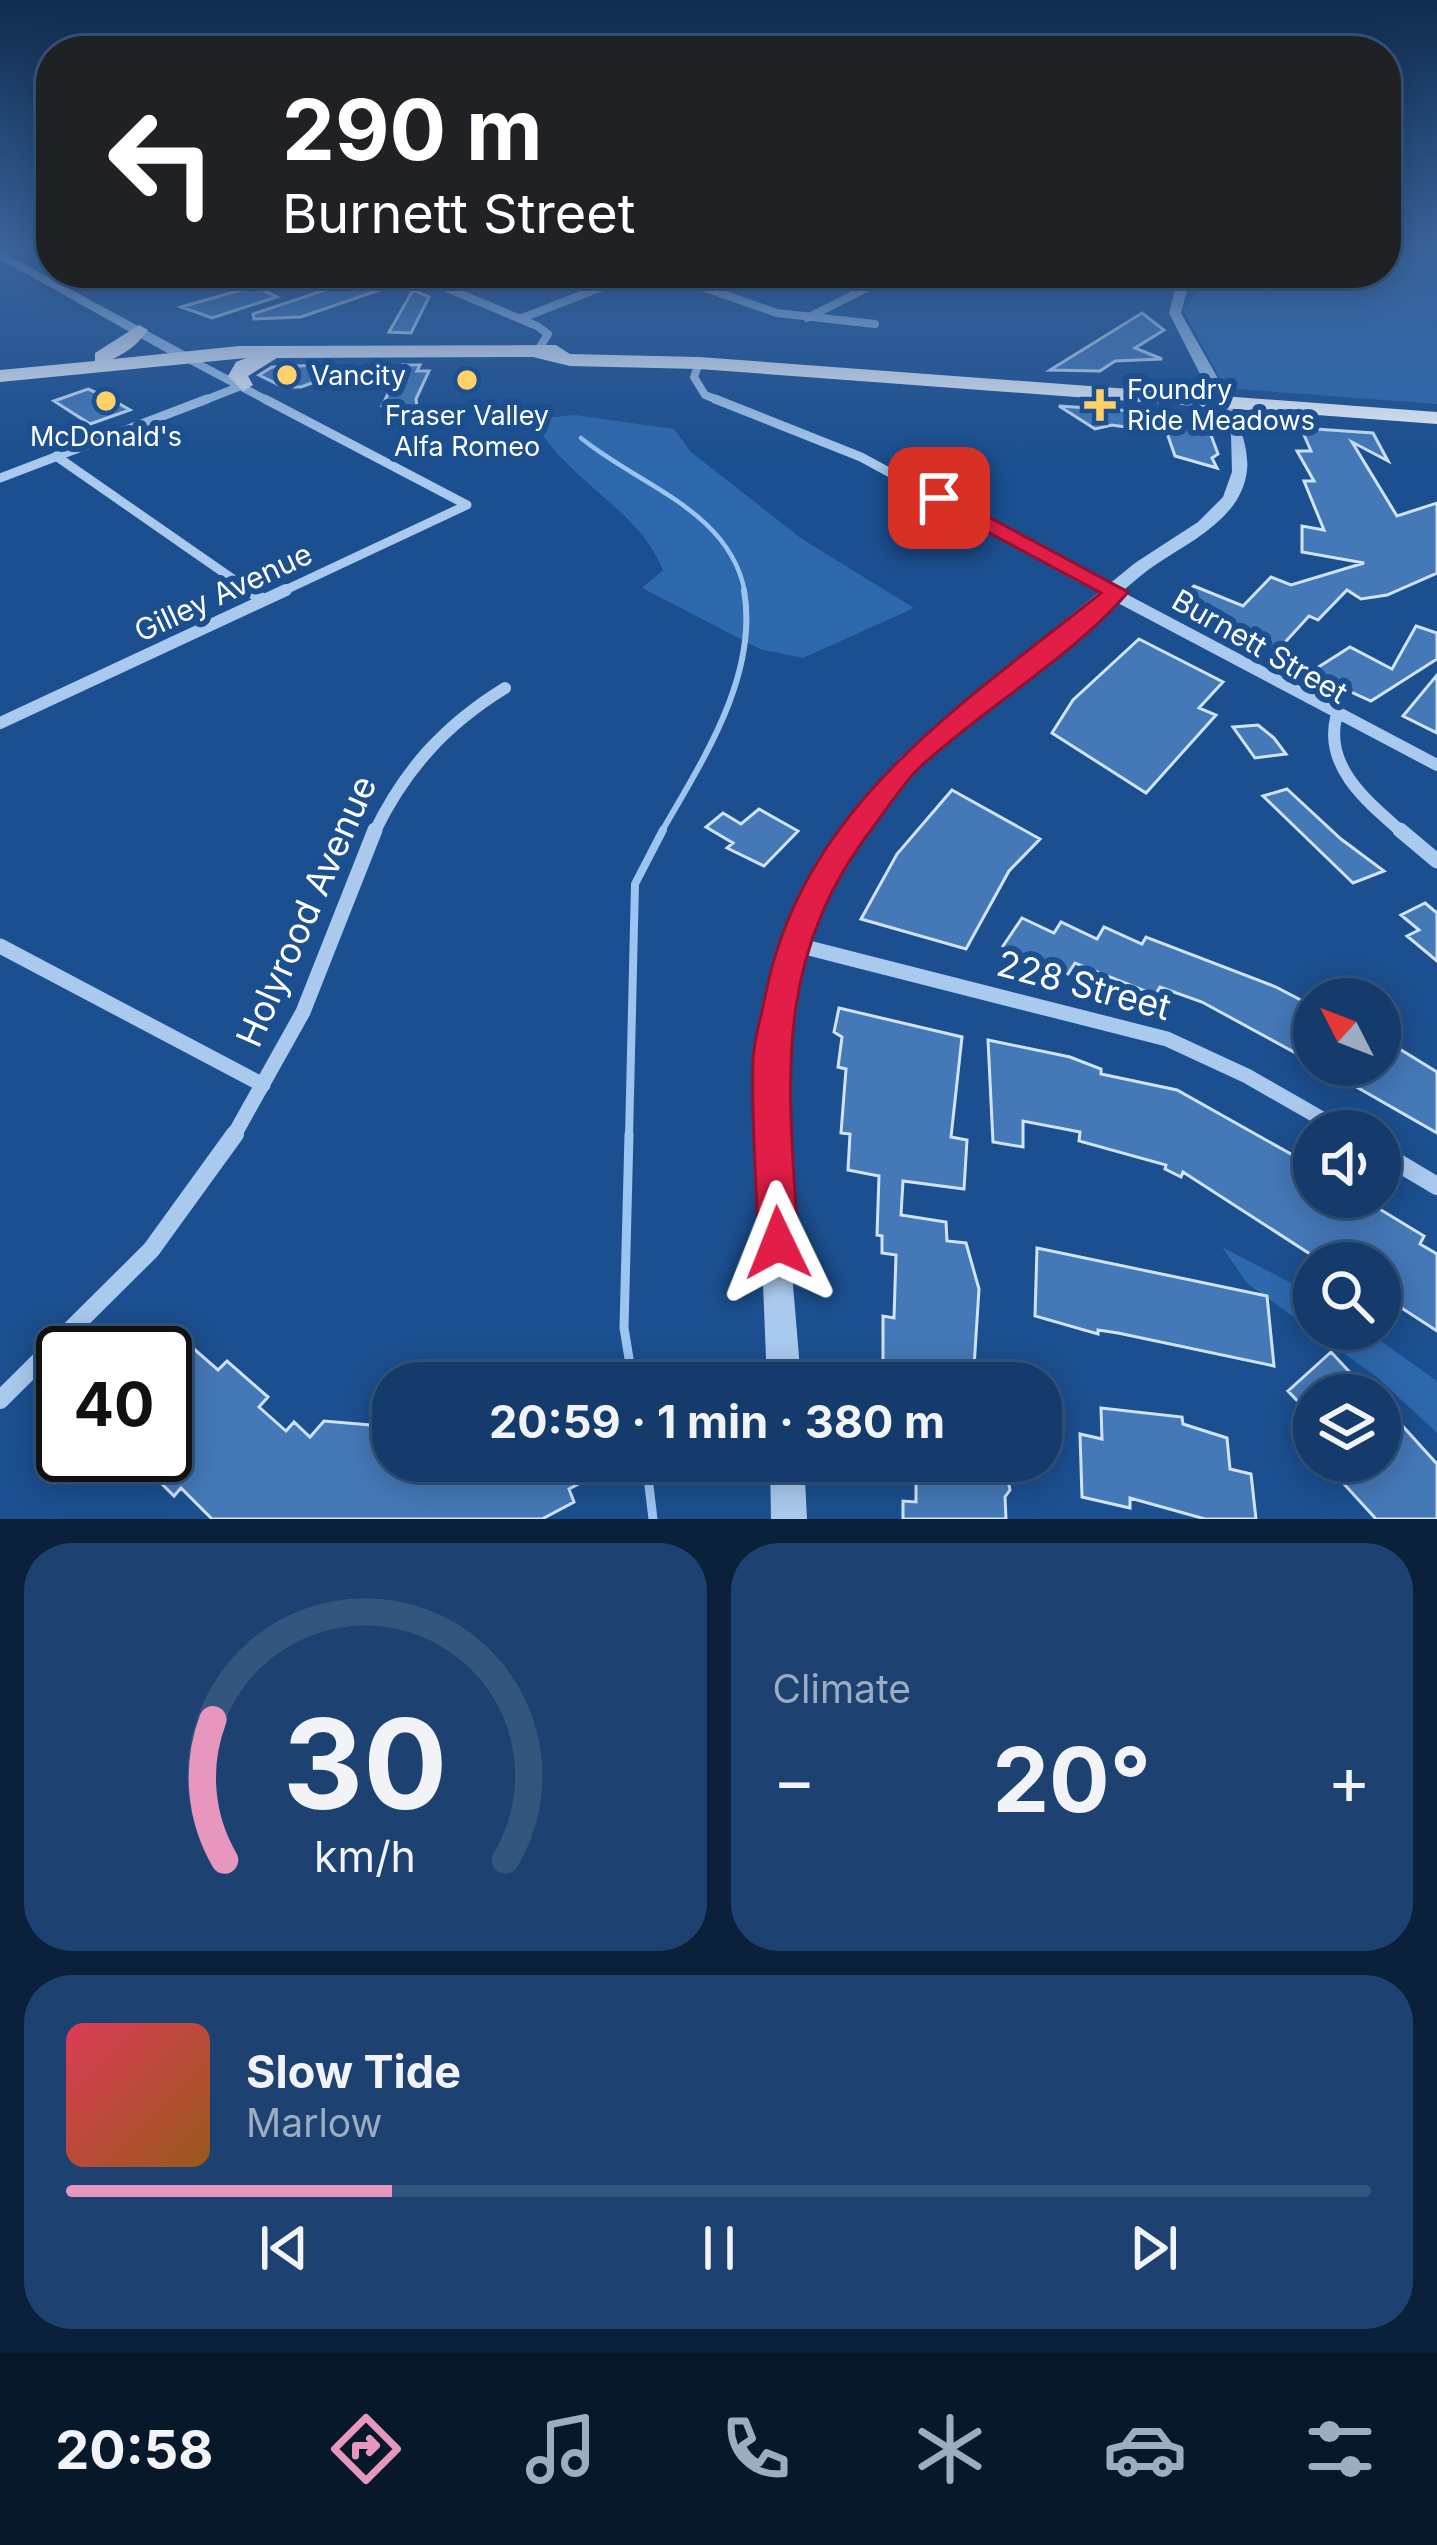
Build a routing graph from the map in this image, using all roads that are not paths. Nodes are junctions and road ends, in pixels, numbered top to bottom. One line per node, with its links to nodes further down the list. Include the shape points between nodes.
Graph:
1 (121, 320): 6 (street)
2 (523, 320): 8 (street, via 548,334)
3 (828, 320): 5 (street)
4 (1178, 320): 14 (street)
5 (875, 324)
6 (139, 330): 9 (street); 10 (main road)
7 (276, 351): 8 (main road); 9 (main road); 13 (main road, via 243,366)
8 (537, 352): 11 (main road)
9 (183, 356): 10 (main road); 12 (main road); 13 (street)
10 (102, 357): 12 (main road)
11 (699, 363): 14 (main road); 19 (street, Burnett Street, via 694,377 705,395 882,468)
12 (0, 372)
13 (243, 385): 17 (street); 20 (street, Gilley Avenue, via 466,505)
14 (1215, 398): 15 (main road); 16 (main road); 19 (street, via 1238,435 1234,490 1219,512)
15 (1437, 409)
16 (1437, 418)
17 (56, 456): 18 (street); 20 (street)
18 (0, 478)
19 (1116, 592): 22 (street, Burnett Street); 26 (street, via 906,764 840,848)
20 (262, 599): 23 (street, Gilley Avenue)
21 (505, 688): 28 (street, Holyrood Avenue, via 454,716 405,771 305,1008)
22 (1336, 718): 24 (street, Burnett Street); 25 (street, via 1331,741 1346,774)
23 (0, 723)
24 (1437, 765)
25 (1437, 861)
26 (791, 944): 29 (street, 228 Street, via 1167,1039); 32 (street, via 770,1056)
27 (0, 946): 28 (street)
28 (263, 1084): 33 (street, Holyrood Avenue, via 164,1233)
29 (1303, 1110)
30 (1401, 1165): 31 (street)
31 (1437, 1186)
32 (783, 1362)
33 (0, 1400)
34 (788, 1482): 35 (street)
35 (789, 1519)

